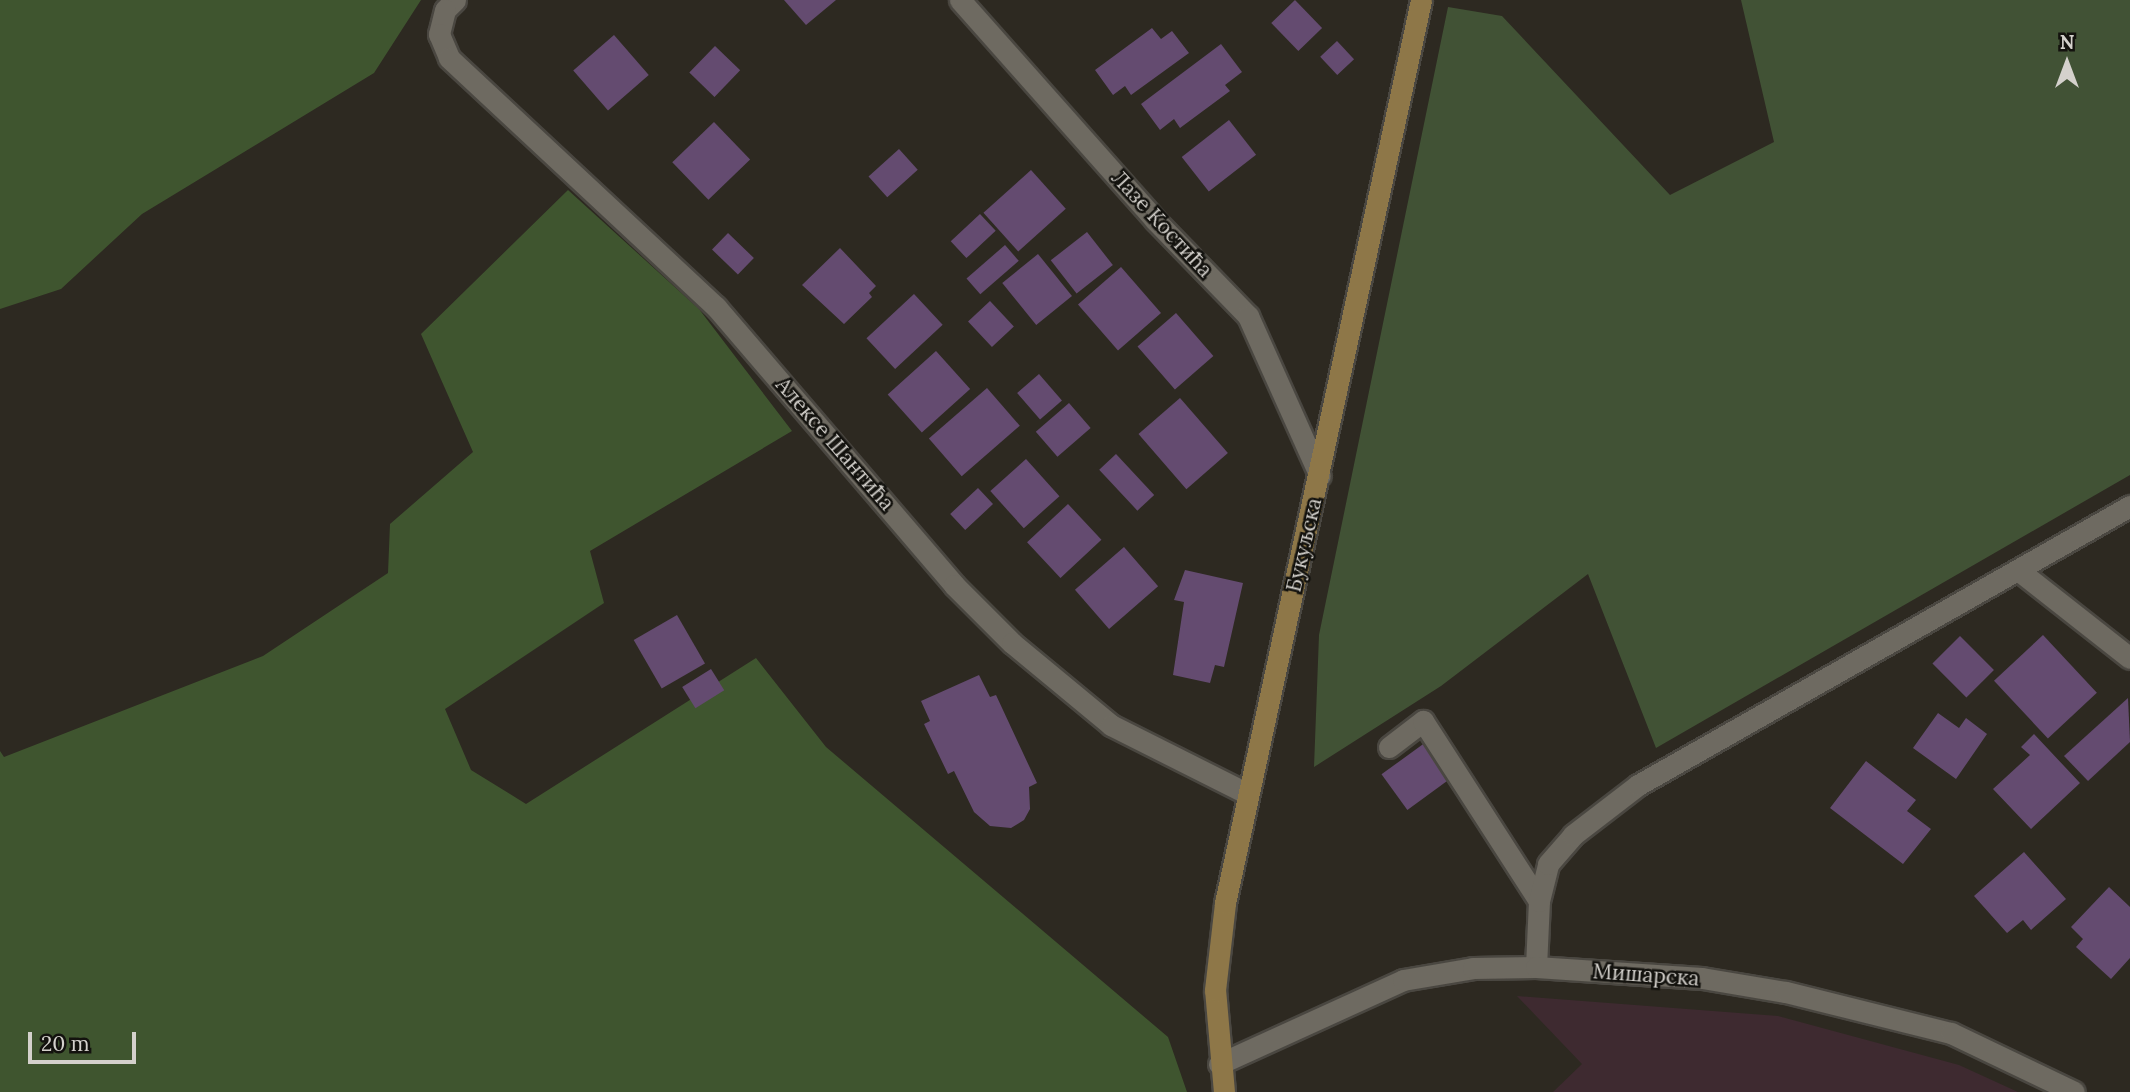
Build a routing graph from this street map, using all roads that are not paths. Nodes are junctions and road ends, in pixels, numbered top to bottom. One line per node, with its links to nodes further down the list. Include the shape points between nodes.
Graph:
1 (455, 0): 9 (street, Алексе Шантића, via 445,10 439,34 449,58 716,307 954,585 1037,667 1111,725)
2 (960, 0): 4 (street, Лазе Костића, via 1155,220 1248,316)
3 (1422, 0): 4 (main road, Букуљска)
4 (1320, 476): 9 (main road, Букуљска)
5 (2130, 506): 6 (street)
6 (2018, 570): 7 (street); 10 (street, via 1638,785 1573,835 1548,864)
7 (2130, 658)
8 (1389, 747): 10 (street, via 1423,721)
9 (1245, 793): 12 (main road, Букуљска, via 1216,968)
10 (1539, 901): 11 (street)
11 (1536, 967): 12 (street, Мишарска, via 1473,968 1403,980); 13 (street, Мишарска, via 1702,978 1786,992 1951,1033)
12 (1219, 1064): 14 (main road, Букуљска)
13 (2072, 1091)
14 (1224, 1092)

